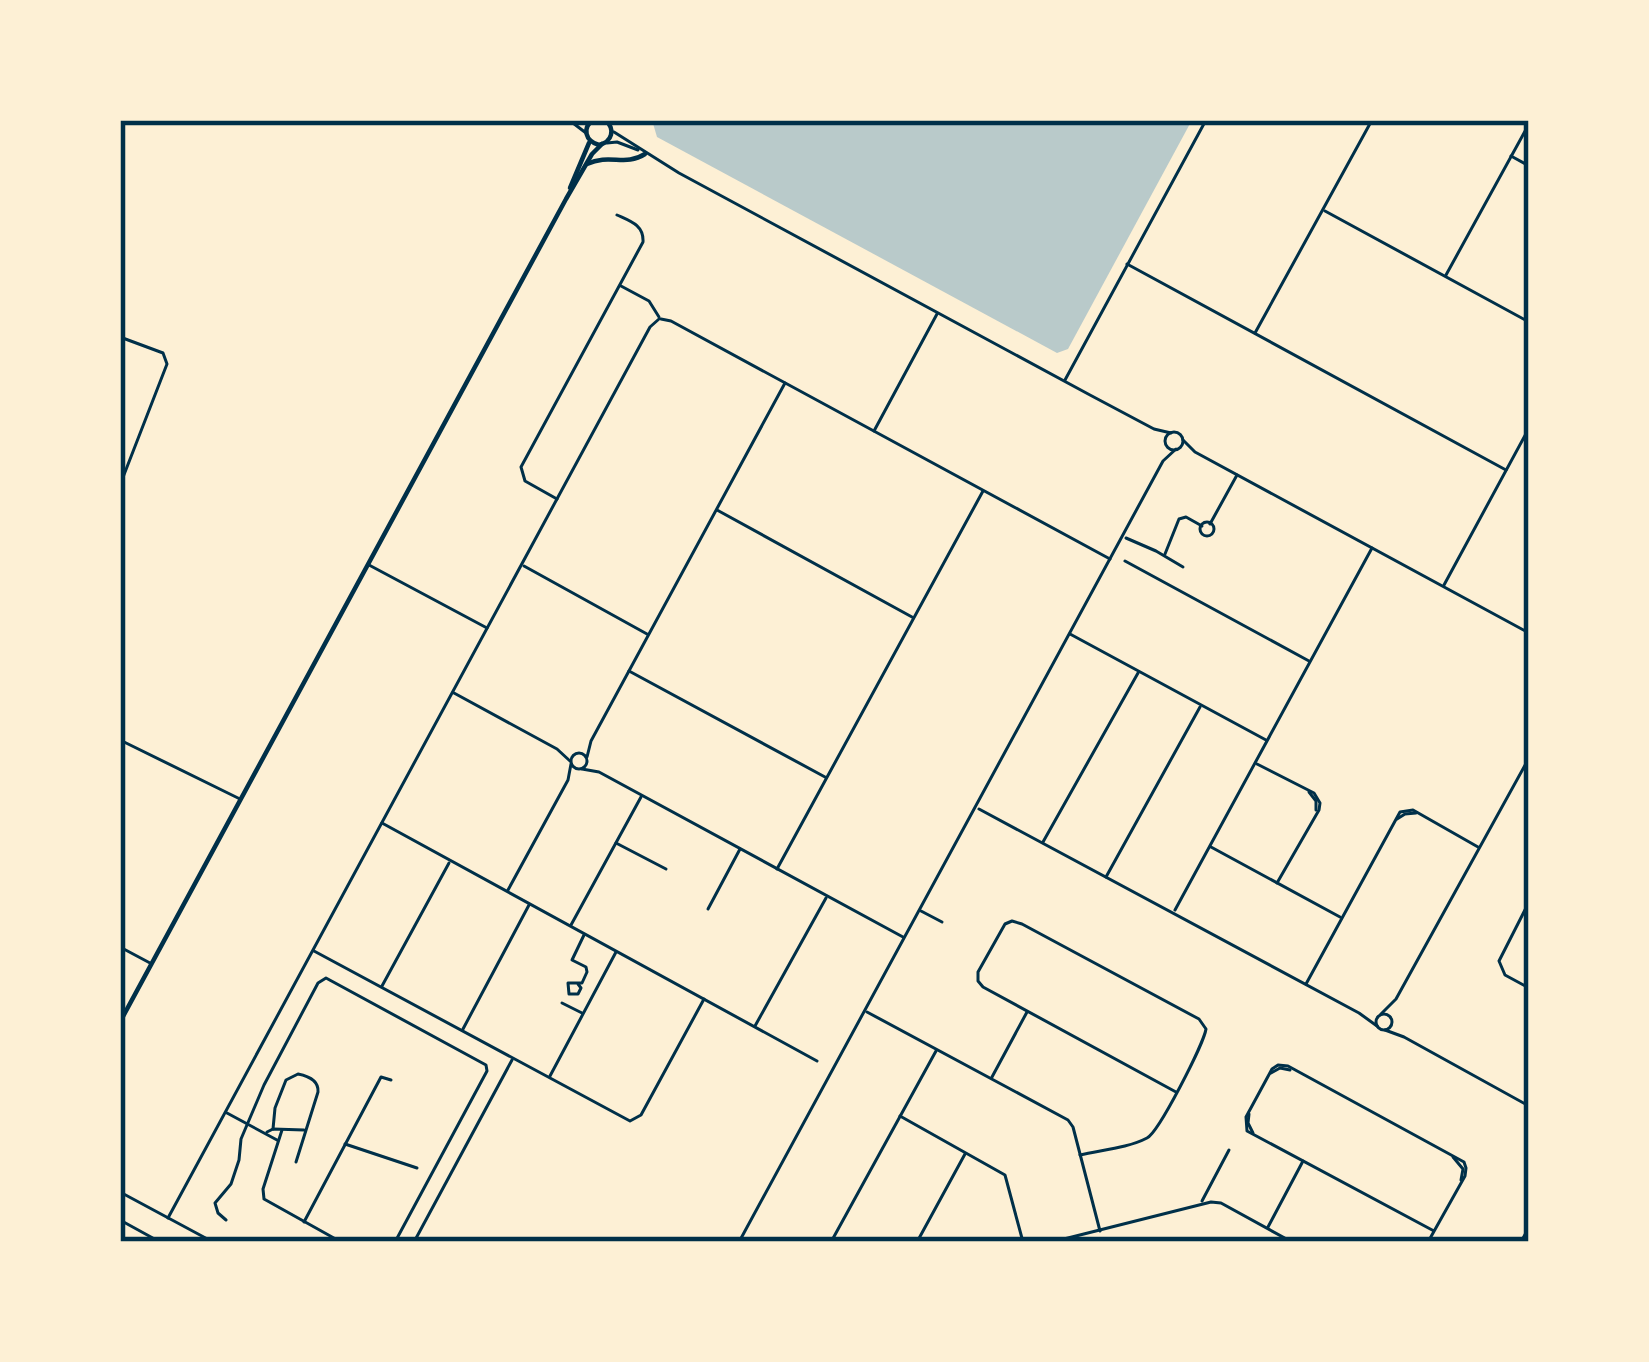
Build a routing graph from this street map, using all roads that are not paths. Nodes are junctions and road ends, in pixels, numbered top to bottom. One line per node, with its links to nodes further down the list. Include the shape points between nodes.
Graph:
1 (569, 120): 8 (street)
2 (580, 120): 5 (street)
3 (1206, 120): 21 (street)
4 (1372, 120): 17 (street)
5 (592, 121): 8 (street)
6 (609, 123): 9 (street); 10 (street)
7 (1529, 124): 11 (street)
8 (587, 136): 9 (street); 16 (street)
9 (603, 144): 10 (street); 13 (street)
10 (645, 154): 13 (street); 15 (street)
11 (1511, 156): 14 (street); 22 (street)
12 (684, 163): 15 (street)
13 (587, 164): 16 (street)
14 (1529, 166)
15 (679, 172): 20 (street)
16 (566, 199): 55 (street)
17 (1322, 210): 22 (street); 27 (street)
18 (617, 215): 23 (street, via 643,236)
19 (840, 248): 20 (street)
20 (835, 257): 24 (street)
21 (1127, 264): 27 (street); 31 (street)
22 (1445, 277): 26 (street)
23 (620, 285): 25 (street, via 649,302); 46 (street, via 521,467 525,482)
24 (938, 313): 30 (street); 35 (street)
25 (659, 319): 32 (street); 46 (street)
26 (1529, 322)
27 (1255, 333): 42 (street)
28 (120, 337): 44 (street, via 167,359)
29 (1023, 343): 30 (street)
30 (1016, 355): 31 (street)
31 (1065, 381): 34 (street)
32 (785, 383): 35 (street); 47 (street)
33 (1529, 428): 42 (street)
34 (1154, 429): 36 (street); 38 (street)
35 (874, 431): 45 (street)
36 (1171, 433): 37 (street); 38 (street)
37 (1183, 440): 39 (street); 40 (street)
38 (1166, 442): 39 (street); 41 (street)
39 (1177, 449): 40 (street); 41 (street)
40 (1196, 452): 43 (street)
41 (1163, 461): 50 (street)
42 (1506, 470): 58 (street)
43 (1237, 475): 48 (street); 51 (street)
44 (120, 485)
45 (983, 490): 53 (street); 59 (street)
46 (559, 500): 56 (street)
47 (716, 510): 59 (street); 63 (street)
48 (1210, 524): 49 (street); 49 (street, via 1210,536)
49 (1202, 526): 52 (street, via 1179,519)
50 (1122, 537): 52 (street); 53 (street)
51 (1372, 548): 58 (street); 64 (street)
52 (1165, 555): 57 (street)
53 (1110, 560): 62 (street)
54 (1125, 561): 64 (street)
55 (368, 564): 60 (street); 83 (street)
56 (522, 565): 60 (street); 63 (street)
57 (1183, 567)
58 (1443, 586): 61 (street)
59 (914, 617): 80 (street)
60 (488, 628): 67 (street)
61 (1529, 633)
62 (1070, 634): 66 (street); 84 (street)
63 (649, 635): 65 (street)
64 (1310, 662): 71 (street)
65 (629, 670): 70 (street); 80 (street)
66 (1139, 672): 68 (street); 87 (street)
67 (453, 692): 72 (street); 85 (street)
68 (1201, 705): 71 (street); 94 (street)
69 (120, 740): 83 (street)
70 (591, 741): 73 (street); 74 (street)
71 (1267, 741): 77 (street)
72 (557, 749): 73 (street); 76 (street)
73 (577, 753): 74 (street); 76 (street)
74 (587, 758): 78 (street); 79 (street)
75 (1529, 758): 89 (street)
76 (571, 763): 78 (street); 81 (street)
77 (1255, 764): 88 (street); 95 (street, via 1319,800)
78 (581, 769): 79 (street); 81 (street)
79 (599, 772): 82 (street)
80 (826, 778): 92 (street)
81 (568, 780): 96 (street)
82 (642, 795): 86 (street); 90 (street)
83 (240, 799): 111 (street)
84 (976, 807): 87 (street); 101 (street)
85 (382, 823): 91 (street); 109 (street)
86 (616, 843): 93 (street); 105 (street)
87 (1042, 843): 94 (street)
88 (1210, 847): 95 (street); 102 (street)
89 (1480, 848): 103 (street, via 1403,810); 120 (street)
90 (740, 849): 92 (street); 100 (street)
91 (451, 861): 96 (street); 114 (street)
92 (777, 868): 97 (street)
93 (666, 869)
94 (1106, 877): 102 (street)
95 (1277, 883): 103 (street)
96 (507, 892): 99 (street)
97 (826, 896): 107 (street); 128 (street)
98 (1529, 902): 115 (street, via 1499,961 1505,975)
99 (530, 904): 105 (street); 131 (street)
100 (708, 909)
101 (920, 910): 104 (street); 107 (street)
102 (1173, 913): 113 (street)
103 (1342, 918): 113 (street)
104 (942, 922)
105 (571, 926): 106 (street)
106 (585, 934): 110 (street); 112 (street, via 572,958 587,970)
107 (904, 938): 121 (street)
108 (120, 947): 111 (street)
109 (313, 950): 114 (street); 141 (street)
110 (617, 951): 118 (street); 119 (street)
111 (151, 964): 127 (street)
112 (578, 984): 116 (street); 117 (street, via 568,983)
113 (1306, 984): 124 (street)
114 (382, 988): 131 (street)
115 (1529, 988)
116 (580, 992): 117 (street); 118 (street)
117 (570, 995): 123 (street, via 561,1000)
118 (592, 998): 123 (street)
119 (704, 999): 128 (street); 136 (street, via 633,1121)
120 (1396, 999): 125 (street); 126 (street)
121 (866, 1011): 133 (street); 176 (street)
122 (1028, 1011): 137 (street); 139 (street); 139 (street, via 978,980 1012,921 1202,1022 1206,1036)
123 (583, 1013): 136 (street)
124 (1359, 1013): 125 (street); 129 (street)
125 (1381, 1014): 126 (street); 129 (street)
126 (1392, 1020): 130 (street); 132 (street)
127 (120, 1022)
128 (754, 1026): 135 (street)
129 (1377, 1026): 130 (street)
130 (1385, 1030): 132 (street)
131 (461, 1031): 134 (street)
132 (1404, 1037): 140 (street)
133 (937, 1050): 137 (street); 142 (street)
134 (512, 1059): 136 (street); 155 (street)
135 (817, 1060)
136 (548, 1078)
137 (991, 1079): 154 (street, via 1068,1120)
138 (391, 1080): 150 (street, via 381,1077)
139 (1176, 1092): 154 (street, via 1149,1137)
140 (1529, 1106)
141 (226, 1112): 143 (street); 163 (street)
142 (900, 1116): 153 (street); 177 (street)
143 (249, 1126): 147 (street); 152 (street, via 326,977 486,1065); 165 (street, via 231,1184 215,1203)
144 (273, 1129): 145 (street); 146 (street, via 284,1083 298,1074 318,1088); 147 (street)
145 (282, 1130): 146 (street); 149 (street)
146 (306, 1131): 148 (street); 157 (street)
147 (266, 1132): 149 (street)
148 (317, 1136)
149 (278, 1141): 166 (street, via 262,1196)
150 (345, 1144): 158 (street); 166 (street)
151 (1229, 1150): 159 (street)
152 (447, 1151): 155 (street); 174 (street)
153 (966, 1152): 178 (street); 179 (street, via 1005,1175)
154 (1080, 1156): 169 (street)
155 (459, 1158): 175 (street)
156 (1304, 1161): 168 (street); 170 (street); 170 (street, via 1245,1125 1281,1065 1461,1160 1466,1168)
157 (296, 1162)
158 (417, 1168)
159 (1210, 1189): 161 (street); 162 (street)
160 (120, 1193): 163 (street)
161 (1218, 1202): 162 (street); 168 (street)
162 (1198, 1204): 169 (street)
163 (168, 1218): 172 (street)
164 (120, 1220): 171 (street)
165 (226, 1220)
166 (304, 1222): 173 (street)
167 (1529, 1226): 183 (street)
168 (1267, 1228): 181 (street)
169 (1100, 1231): 180 (street)
170 (1434, 1232): 182 (street)
171 (160, 1242)
172 (213, 1242)
173 (341, 1242)
174 (395, 1242)
175 (414, 1242)
176 (739, 1242)
177 (831, 1242)
178 (916, 1242)
179 (1023, 1242)
180 (1052, 1242)
181 (1292, 1242)
182 (1428, 1242)
183 (1521, 1242)

